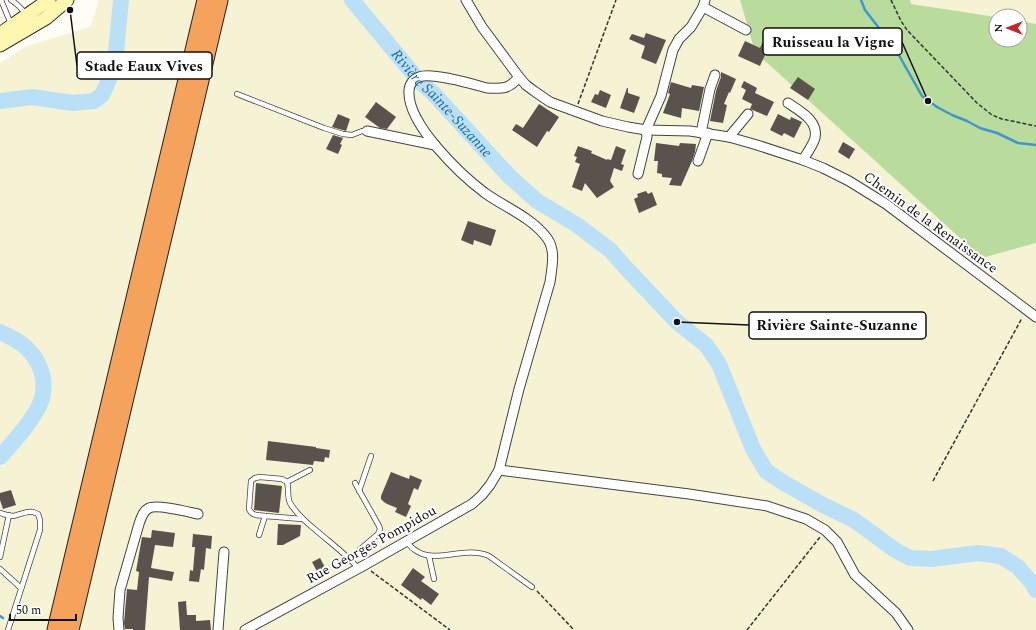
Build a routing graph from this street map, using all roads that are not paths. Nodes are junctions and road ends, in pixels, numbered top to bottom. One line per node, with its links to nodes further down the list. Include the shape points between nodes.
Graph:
1 (1, 0): 10 (lane)
2 (11, 0): 9 (lane, via 23,11)
3 (49, 0): 9 (main road)
4 (67, 0): 9 (main road, via 46,18)
5 (206, 0): 51 (highway)
6 (219, 0): 52 (highway)
7 (466, 0): 15 (street, Chemin de la Renaissance, via 482,27)
8 (704, 4): 11 (street); 20 (street, via 691,27 676,44 661,96)
9 (28, 22): 10 (main road)
10 (14, 30): 12 (main road); 13 (main road)
11 (746, 30)
12 (0, 34)
13 (0, 45)
14 (715, 75): 21 (street, via 710,89)
15 (519, 77): 20 (street, Chemin de la Renaissance, via 550,102 602,121); 23 (street, Rue Georges Pompidou, via 508,87 494,88 428,76 412,81 409,93 411,107)
16 (237, 94): 19 (lane, via 343,134 352,135)
17 (788, 103): 24 (street, via 806,115 814,125 815,138)
18 (748, 114): 22 (street)
19 (367, 130): 23 (street)
20 (646, 130): 21 (street, Chemin de la Renaissance); 26 (street, via 647,137)
21 (704, 133): 22 (street, Chemin de la Renaissance); 25 (street)
22 (729, 137): 24 (street, Chemin de la Renaissance)
23 (435, 145): 30 (street, Rue Georges Pompidou, via 465,177 486,194 537,227 548,238 552,250 550,282)
24 (803, 160): 27 (street, Chemin de la Renaissance, via 837,174 886,204)
25 (698, 161)
26 (638, 174)
27 (1036, 317)
28 (371, 456): 33 (lane)
29 (310, 470): 31 (lane)
30 (499, 470): 40 (street, Rue Georges Pompidou, via 490,485 472,504); 56 (street, via 767,506 806,519 825,530 837,542 855,575 896,613)
31 (287, 482): 37 (lane, via 282,478 260,477 251,481 249,509 255,515); 38 (lane, via 290,503)
32 (355, 483): 33 (lane)
33 (359, 491): 44 (lane, via 380,529 378,534)
34 (0, 513): 36 (lane)
35 (198, 514): 53 (street, via 157,507 149,508 142,514 120,590)
36 (9, 515): 43 (lane); 49 (lane, via 33,511 38,514 40,520 40,530)
37 (265, 516): 38 (lane); 39 (lane)
38 (302, 518): 44 (lane)
39 (259, 536)
40 (406, 541): 42 (lane, via 420,554); 45 (street, Rue Georges Pompidou)
41 (224, 552): 54 (street)
42 (428, 556): 47 (lane); 48 (lane, via 467,552 483,554)
43 (0, 557)
44 (350, 558): 45 (lane)
45 (361, 567): 55 (street, Rue Georges Pompidou)
46 (0, 568): 49 (lane)
47 (434, 579)
48 (532, 586)
49 (21, 588): 50 (lane)
50 (8, 630)
51 (56, 630)
52 (70, 630)
53 (119, 630)
54 (218, 630)
55 (245, 630)
56 (908, 630)

